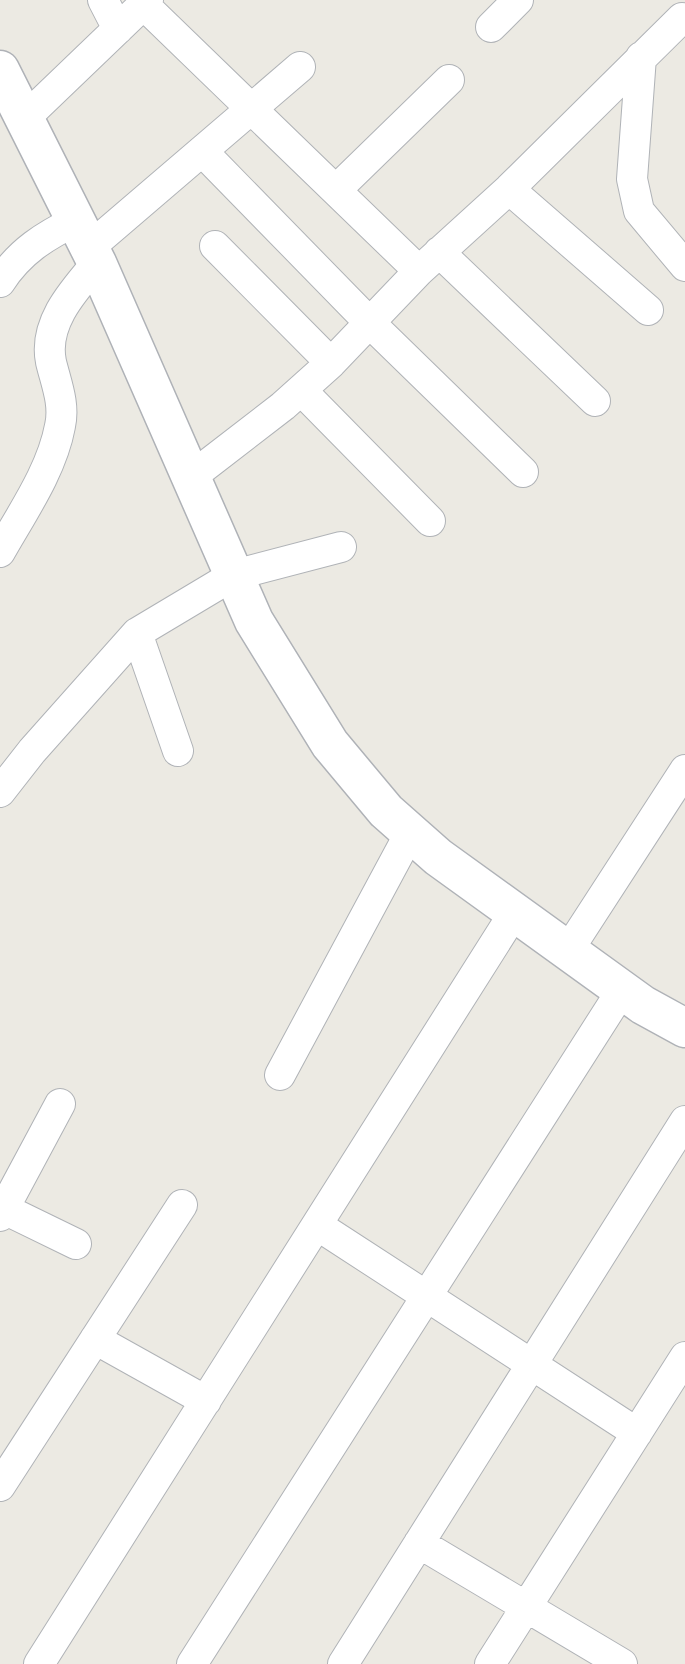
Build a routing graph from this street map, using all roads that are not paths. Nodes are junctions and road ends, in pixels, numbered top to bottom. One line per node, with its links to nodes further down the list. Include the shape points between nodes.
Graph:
1 (103, 0): 6 (street)
2 (518, 0): 5 (street)
3 (146, 2): 6 (street); 11 (street)
4 (682, 18): 7 (street)
5 (491, 27)
6 (118, 29): 12 (street)
7 (641, 57): 14 (street); 19 (street, via 632,179 639,211)
8 (300, 67): 11 (street)
9 (0, 70): 12 (main road)
10 (449, 80): 15 (street)
11 (252, 109): 13 (street); 15 (street)
12 (25, 118): 16 (main road)
13 (202, 151): 16 (street); 22 (street)
14 (509, 189): 18 (street); 21 (street)
15 (336, 190): 18 (street)
16 (88, 243): 20 (street, via 40,239); 27 (main road); 30 (street, via 73,291 50,337 61,424 33,493)
17 (215, 246): 23 (street)
18 (429, 262): 22 (street); 25 (street)
19 (685, 265)
20 (0, 282)
21 (648, 310)
22 (370, 323): 23 (street); 26 (street)
23 (331, 363): 24 (street)
24 (300, 390): 27 (street); 28 (street)
25 (595, 401)
26 (523, 472)
27 (191, 477): 31 (main road)
28 (430, 520)
29 (341, 547): 31 (street)
30 (0, 552)
31 (234, 575): 32 (street); 36 (main road, via 254,621 330,744)
32 (137, 633): 33 (street); 35 (street)
33 (178, 751)
34 (685, 771): 38 (street)
35 (0, 792)
36 (410, 833): 37 (main road); 41 (street)
37 (514, 914): 38 (main road); 46 (street)
38 (567, 952): 39 (main road)
39 (622, 990): 40 (main road); 48 (street)
40 (685, 1028)
41 (280, 1074)
42 (60, 1104): 45 (street)
43 (685, 1121): 51 (street)
44 (182, 1205): 49 (street)
45 (1, 1211): 47 (street)
46 (317, 1225): 48 (street); 52 (street)
47 (76, 1244)
48 (426, 1296): 51 (street); 58 (street)
49 (95, 1339): 52 (street); 54 (street)
50 (685, 1357): 53 (street)
51 (532, 1364): 53 (street); 55 (street)
52 (205, 1401): 57 (street)
53 (637, 1433): 56 (street)
54 (0, 1486)
55 (419, 1543): 56 (street); 59 (street)
56 (527, 1607): 60 (street); 61 (street)
57 (39, 1664)
58 (192, 1664)
59 (343, 1664)
60 (490, 1664)
61 (620, 1664)

